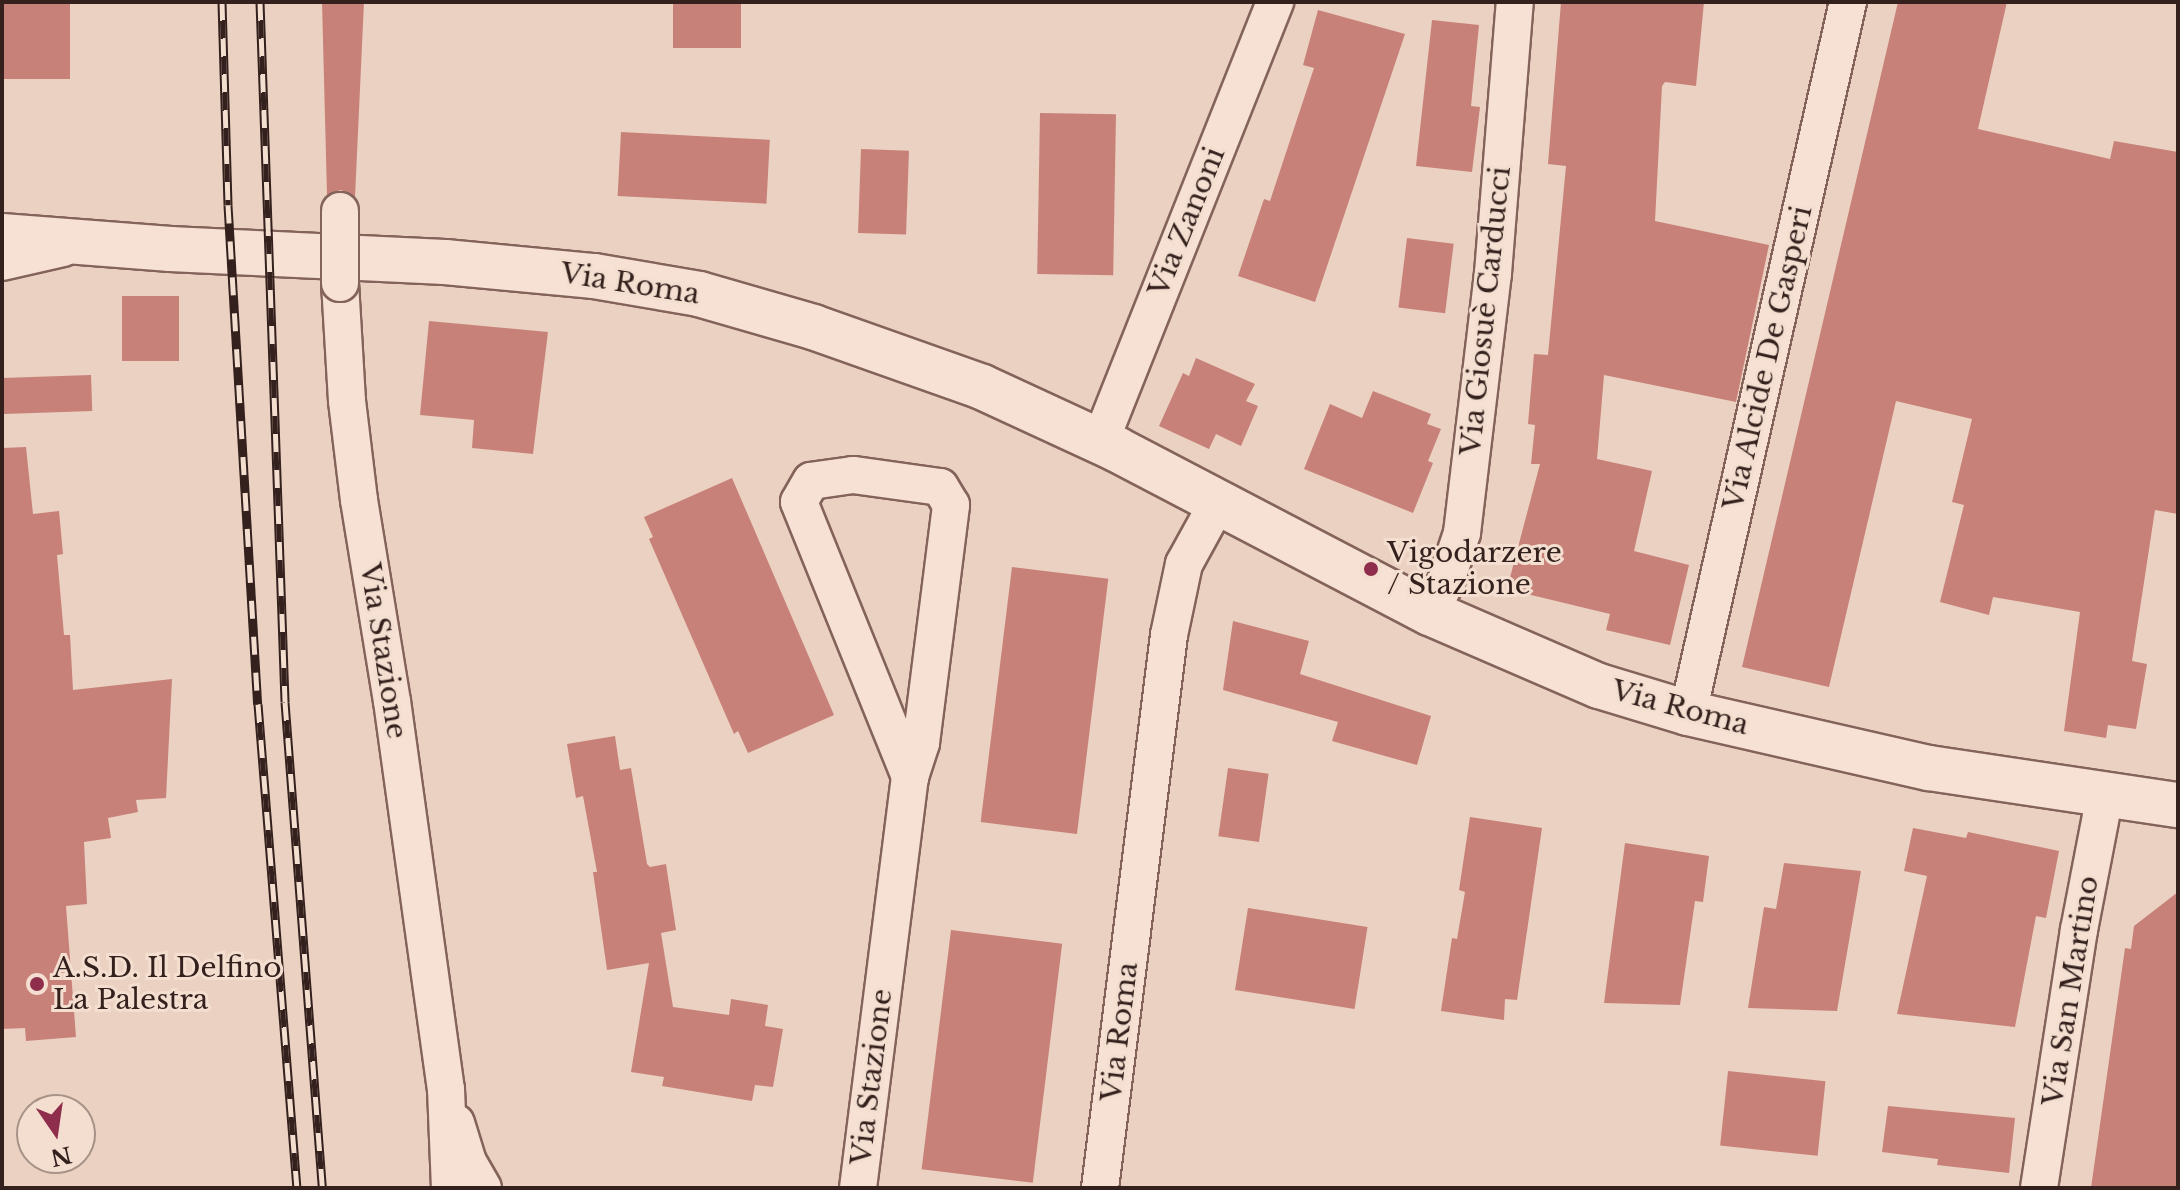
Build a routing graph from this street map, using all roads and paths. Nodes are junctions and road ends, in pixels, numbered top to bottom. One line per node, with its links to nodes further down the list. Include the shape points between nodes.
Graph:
1 (1275, 2): 8 (street, Via Zanoni)
2 (1515, 2): 10 (street, Via Giosuè Carducci, via 1493,273 1464,519 1446,581)
3 (1848, 2): 11 (street, Via Alcide De Gasperi)
4 (340, 211): 15 (street, Via Stazione, bridge, via 347,401)
5 (2, 236): 6 (main road, Via Roma)
6 (82, 243): 7 (street); 8 (main road, Via Roma, via 458,263 594,276 686,292 756,309 925,366)
7 (2, 262)
8 (1100, 442): 9 (main road, Via Roma)
9 (1217, 504): 10 (main road, Via Roma); 19 (street, Via Roma, via 1184,564 1169,635)
10 (1430, 613): 11 (main road, Via Roma, via 1556,670)
11 (1688, 713): 13 (main road, Via Roma, via 1929,768)
12 (910, 777): 12 (street, Via Stazione, via 921,743 951,505 940,487 853,475 811,481 799,502); 18 (street, Via Stazione)
13 (2105, 795): 14 (main road, Via Roma); 20 (street, Via San Martino)
14 (2178, 805)
15 (446, 1089): 16 (street, Via Stazione); 17 (street, Via Stazione, via 468,1162)
16 (450, 1188)
17 (483, 1188)
18 (858, 1188)
19 (1100, 1188)
20 (2039, 1188)

